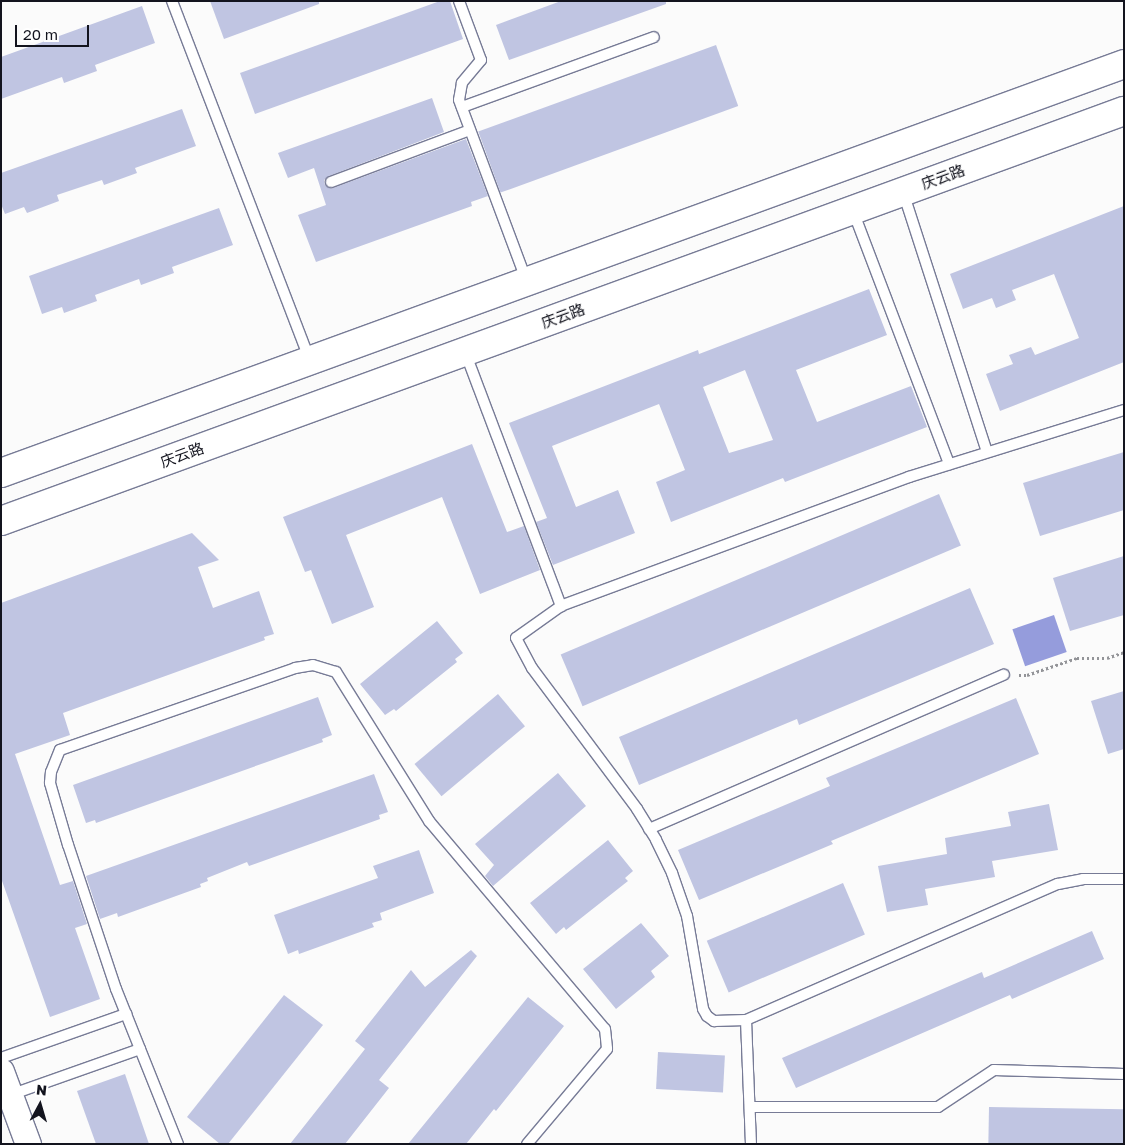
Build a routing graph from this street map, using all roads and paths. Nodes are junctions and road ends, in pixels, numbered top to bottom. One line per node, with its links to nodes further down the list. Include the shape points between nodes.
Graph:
1 (172, 1): 13 (lane)
2 (459, 1): 5 (lane, via 482,60 462,84 459,100)
3 (654, 37): 5 (lane)
4 (1124, 64): 11 (main road)
5 (462, 107): 7 (lane)
6 (1124, 111): 9 (main road, 庆云路)
7 (470, 130): 8 (lane); 11 (lane)
8 (331, 182)
9 (903, 192): 10 (main road, 庆云路); 15 (lane)
10 (853, 210): 12 (main road, 庆云路); 16 (lane)
11 (527, 282): 13 (main road)
12 (465, 352): 18 (main road, 庆云路); 19 (lane)
13 (311, 360): 17 (main road)
14 (1124, 410): 15 (lane)
15 (987, 452): 16 (lane)
16 (949, 464): 19 (lane)
17 (1, 473)
18 (1, 520)
19 (560, 606): 22 (lane, via 516,638 532,668)
20 (1124, 652): 21 (path, via 1106,658 1076,658 1027,675)
21 (1004, 675): 22 (lane)
22 (649, 829): 25 (lane, via 672,873 687,916 703,1009 707,1016 718,1022)
23 (1124, 879): 25 (lane, via 1083,879 1058,884)
24 (126, 1014): 26 (lane); 27 (lane); 34 (lane, via 50,783 60,750 295,668 325,667 336,672 429,821 605,1030 607,1049)
25 (746, 1020): 31 (lane)
26 (140, 1049): 30 (lane); 33 (lane)
27 (1, 1058)
28 (1, 1071): 30 (street)
29 (1124, 1074): 31 (lane, via 994,1070 938,1108)
30 (10, 1095): 32 (street)
31 (750, 1107): 35 (lane)
32 (28, 1144)
33 (178, 1144)
34 (526, 1144)
35 (751, 1144)

